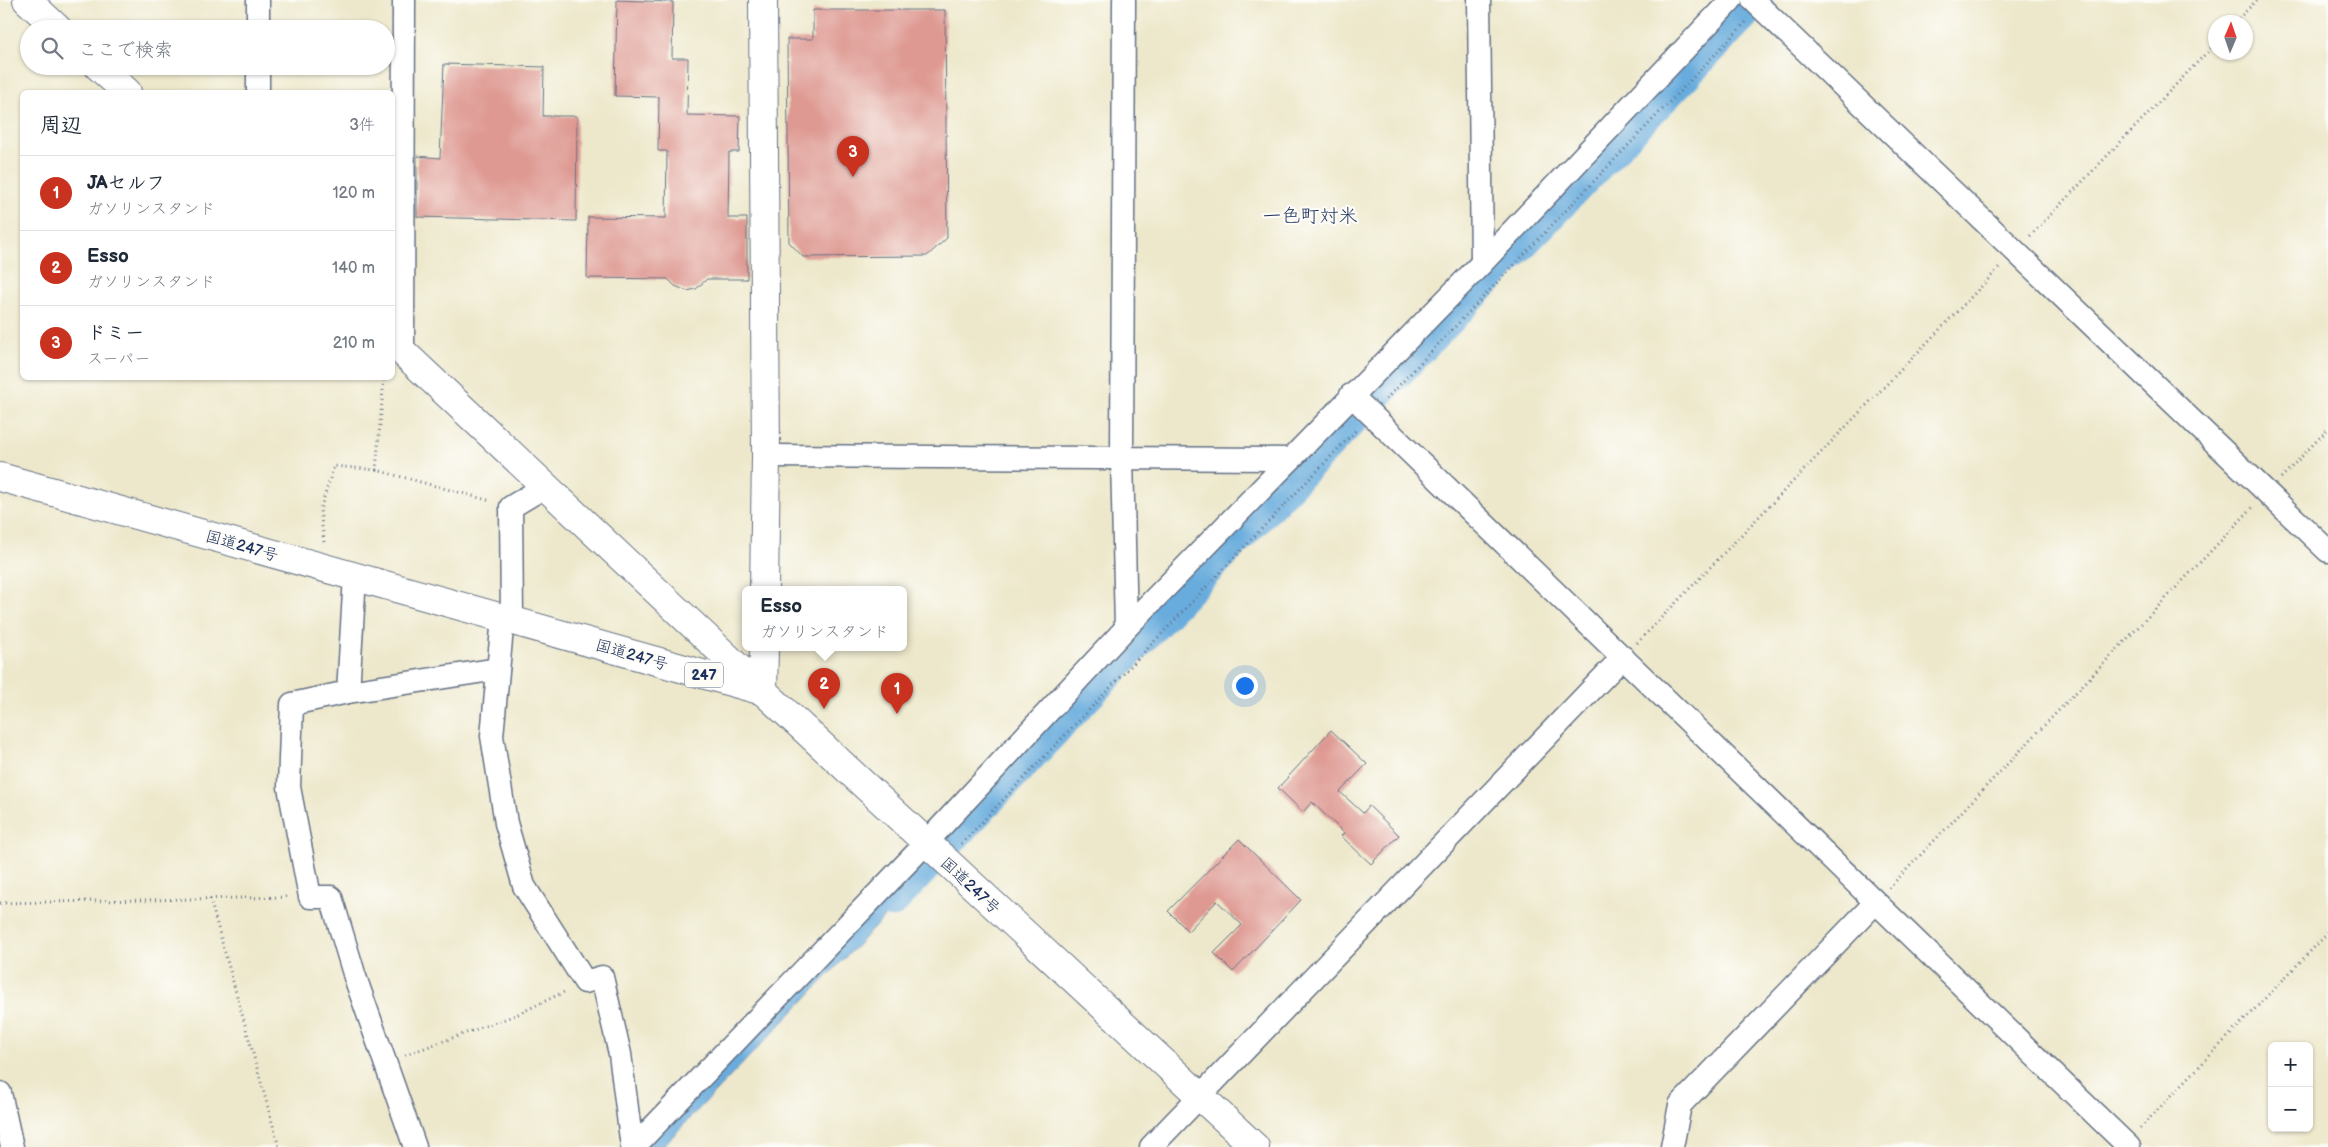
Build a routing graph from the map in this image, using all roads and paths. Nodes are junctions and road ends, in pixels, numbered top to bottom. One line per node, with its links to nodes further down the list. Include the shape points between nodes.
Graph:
1 (28, 0): 11 (main road)
2 (258, 0): 12 (street)
3 (404, 0): 20 (street)
4 (763, 0): 25 (main road)
5 (1124, 0): 26 (street)
6 (1479, 0): 19 (street)
7 (1731, 0): 19 (street)
8 (2257, 0): 10 (path)
9 (1756, 3): 18 (street); 23 (path)
10 (2242, 15)
11 (49, 20)
12 (258, 20)
13 (2208, 51): 18 (path)
14 (108, 75): 16 (main road)
15 (258, 75): 17 (street)
16 (125, 90)
17 (258, 90)
18 (2014, 252): 31 (street); 40 (path)
19 (1482, 263): 22 (street)
20 (398, 347): 30 (main road)
21 (384, 380): 28 (path)
22 (1351, 396): 23 (street); 27 (street)
23 (1370, 416): 40 (street); 44 (path)
24 (2328, 429): 31 (path)
25 (766, 456): 26 (street); 36 (main road)
26 (1122, 456): 27 (street); 38 (street)
27 (1291, 459): 38 (street)
28 (376, 470): 32 (path); 33 (path, via 334,466 320,510)
29 (0, 477): 35 (main road, 国道247号 / 247)
30 (546, 486): 32 (street); 43 (main road)
31 (2267, 492): 34 (street); 48 (path)
32 (511, 507): 37 (street)
33 (324, 542)
34 (2328, 551)
35 (355, 576): 37 (main road, 国道247号 / 247); 42 (street)
36 (764, 586)
37 (508, 619): 41 (street); 43 (main road, 国道247号 / 247)
38 (1126, 628): 44 (street)
39 (764, 651): 43 (main road)
40 (1623, 657): 48 (street); 53 (street)
41 (498, 669): 42 (street); 50 (street, via 492,736 506,823 524,886)
42 (348, 692): 45 (street, via 292,704 289,786)
43 (763, 692): 44 (main road, 国道247号 / 247)
44 (936, 852): 53 (main road, 国道247号 / 247); 58 (street)
45 (310, 897): 46 (path); 51 (street, via 332,897)
46 (210, 899): 47 (path); 56 (path)
47 (0, 903)
48 (1875, 903): 54 (street); 61 (street, via 1680,1105)
49 (2328, 933): 54 (path)
50 (585, 982): 51 (path, via 516,1015); 58 (street, via 602,977 620,1054)
51 (385, 1062): 57 (street)
52 (0, 1093): 55 (street)
53 (1200, 1095): 59 (street); 60 (main road, 国道247号 / 247)
54 (2126, 1146)
55 (12, 1147)
56 (279, 1147)
57 (414, 1147)
58 (633, 1147)
59 (1151, 1147)
60 (1255, 1147)
61 (1672, 1147)

